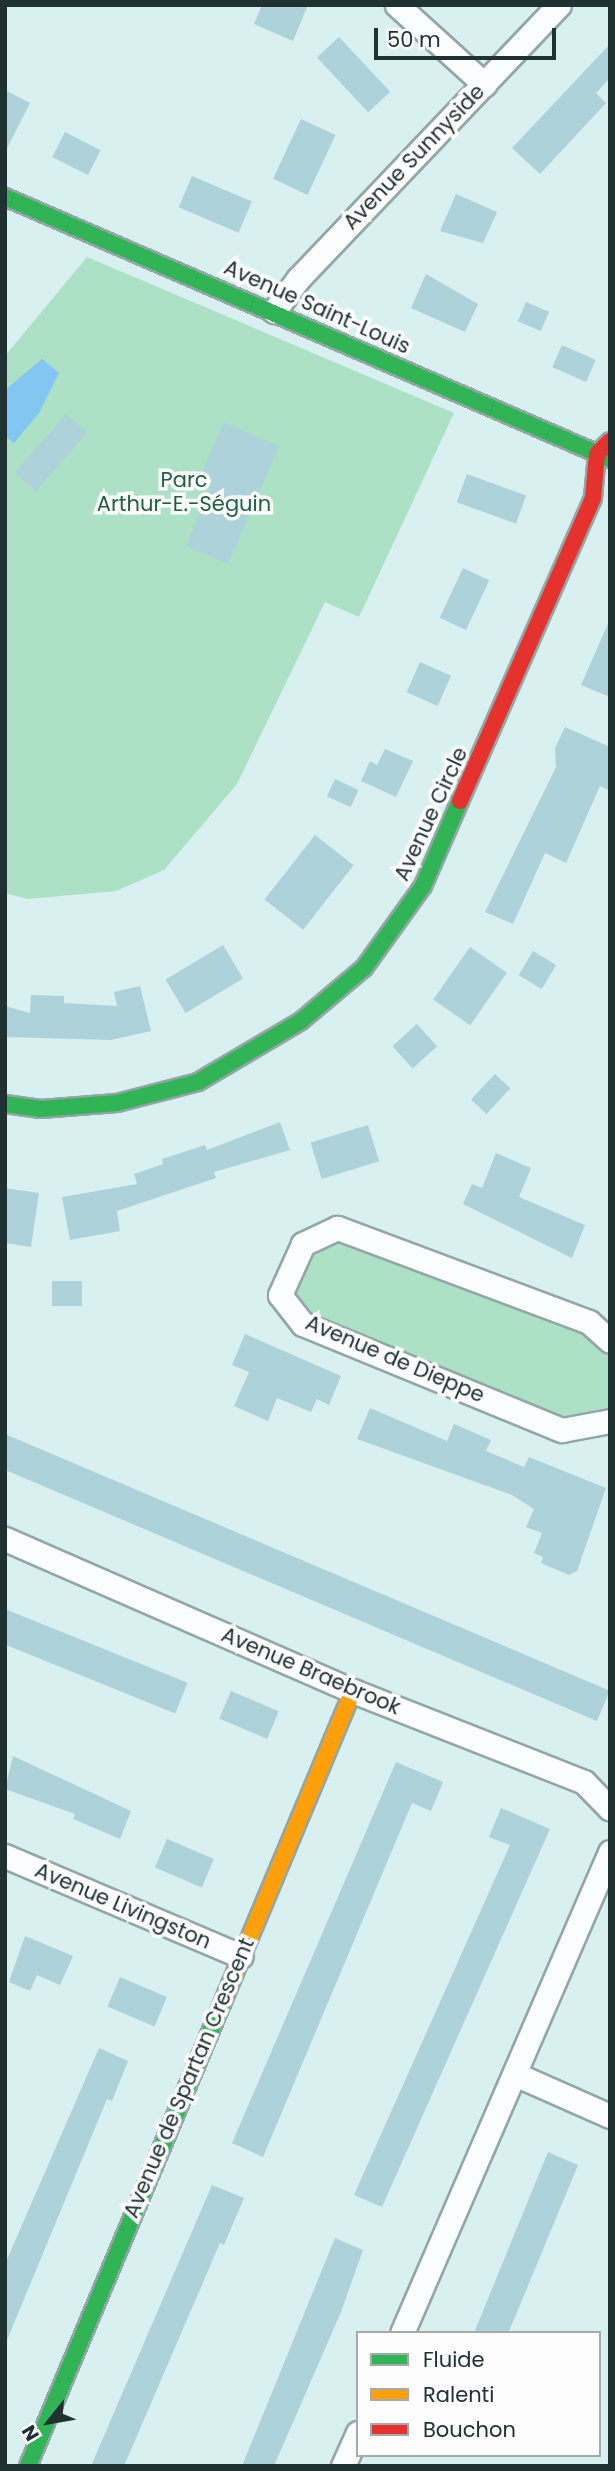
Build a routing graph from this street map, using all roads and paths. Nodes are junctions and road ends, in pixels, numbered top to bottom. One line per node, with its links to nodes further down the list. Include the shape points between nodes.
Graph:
1 (397, 5): 3 (street)
2 (559, 5): 3 (street, Avenue Sunnyside)
3 (484, 84): 5 (street, Avenue Sunnyside, via 298,279)
4 (5, 197): 5 (street, Avenue Saint-Louis)
5 (274, 311): 7 (street, Avenue Saint-Louis)
6 (610, 441): 7 (street)
7 (603, 457): 8 (street, Avenue Circle, via 593,498 423,886 364,968 301,1021 198,1082 117,1103 41,1109)
8 (5, 1104)
9 (610, 1341): 10 (street, Avenue de Dieppe, via 589,1322 337,1227 303,1244 280,1295 303,1324 562,1430)
10 (610, 1421)
11 (5, 1539): 12 (street, Avenue Braebrook)
12 (353, 1691): 13 (street, Avenue Braebrook, via 583,1782); 16 (street, Avenue de Spartan Crescent)
13 (610, 1810)
14 (610, 1852): 17 (street)
15 (5, 1856): 16 (street, Avenue Livingston)
16 (241, 1956): 21 (street, Avenue de Spartan Crescent)
17 (517, 2074): 18 (street); 19 (street)
18 (610, 2116)
19 (403, 2331)
20 (356, 2437): 22 (street)
21 (28, 2466)
22 (343, 2466)

